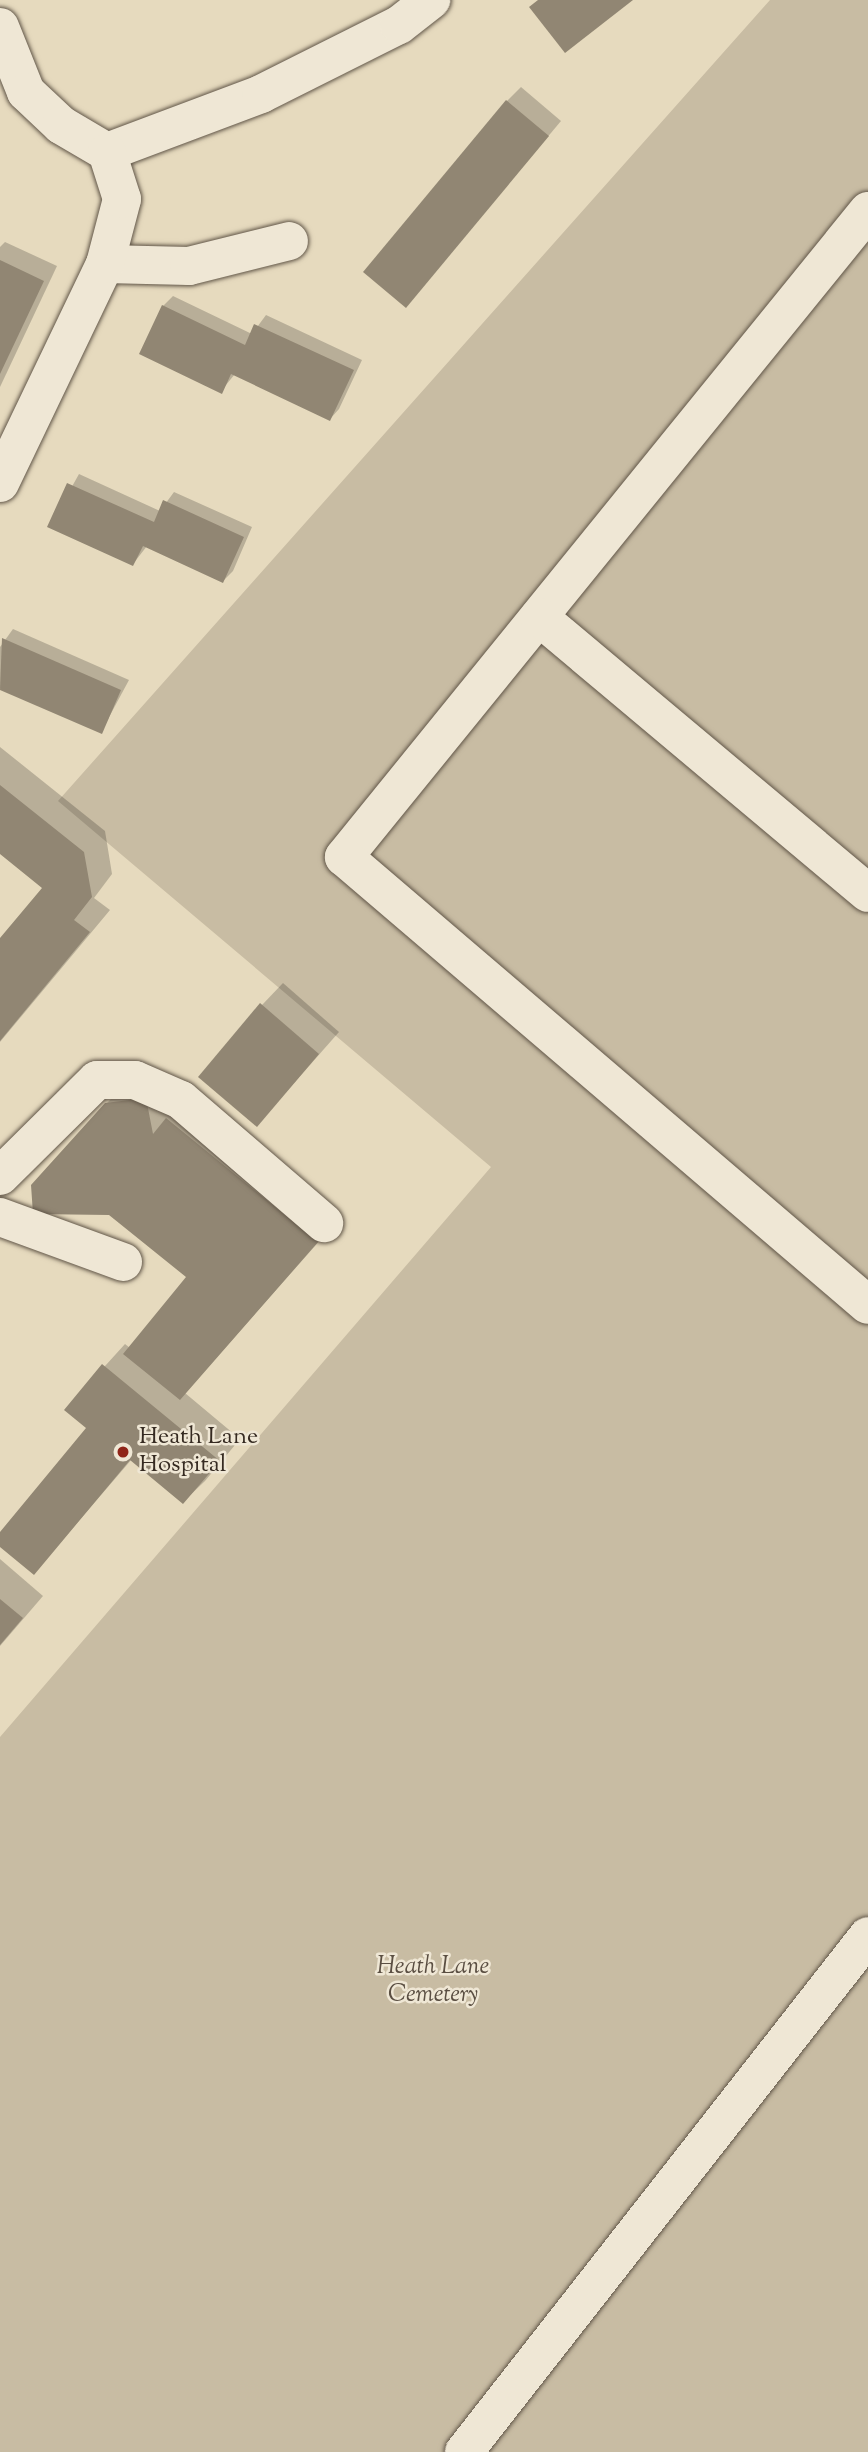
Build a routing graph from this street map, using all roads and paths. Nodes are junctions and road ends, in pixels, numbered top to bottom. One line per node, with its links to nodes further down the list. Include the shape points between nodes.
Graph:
1 (431, 0): 3 (street, via 399,25 261,94)
2 (0, 27): 3 (street, via 26,92 61,125)
3 (107, 152): 6 (street, via 122,200)
4 (868, 211): 8 (street)
5 (289, 241): 6 (street, via 189,266)
6 (105, 264): 7 (street)
7 (0, 483)
8 (539, 617): 9 (street); 14 (street, via 344,858)
9 (868, 893)
10 (0, 1176): 12 (street, via 97,1080 135,1080 181,1100)
11 (0, 1217): 13 (street)
12 (324, 1223)
13 (123, 1262)
14 (868, 1305)
15 (868, 1936): 16 (street)
16 (464, 2452)

